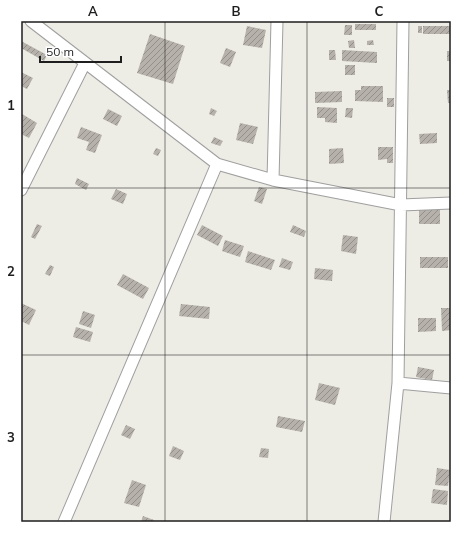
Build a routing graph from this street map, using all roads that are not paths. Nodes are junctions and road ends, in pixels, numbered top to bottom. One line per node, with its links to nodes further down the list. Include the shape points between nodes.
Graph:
1 (31, 21): 4 (street)
2 (277, 21): 6 (street)
3 (404, 21): 9 (street)
4 (85, 63): 5 (street); 7 (street)
5 (217, 164): 6 (street); 12 (street)
6 (273, 180): 9 (street)
7 (21, 190)
8 (451, 203): 9 (street)
9 (401, 205): 10 (street)
10 (398, 383): 11 (street); 13 (street)
11 (451, 388)
12 (64, 522)
13 (384, 522)

